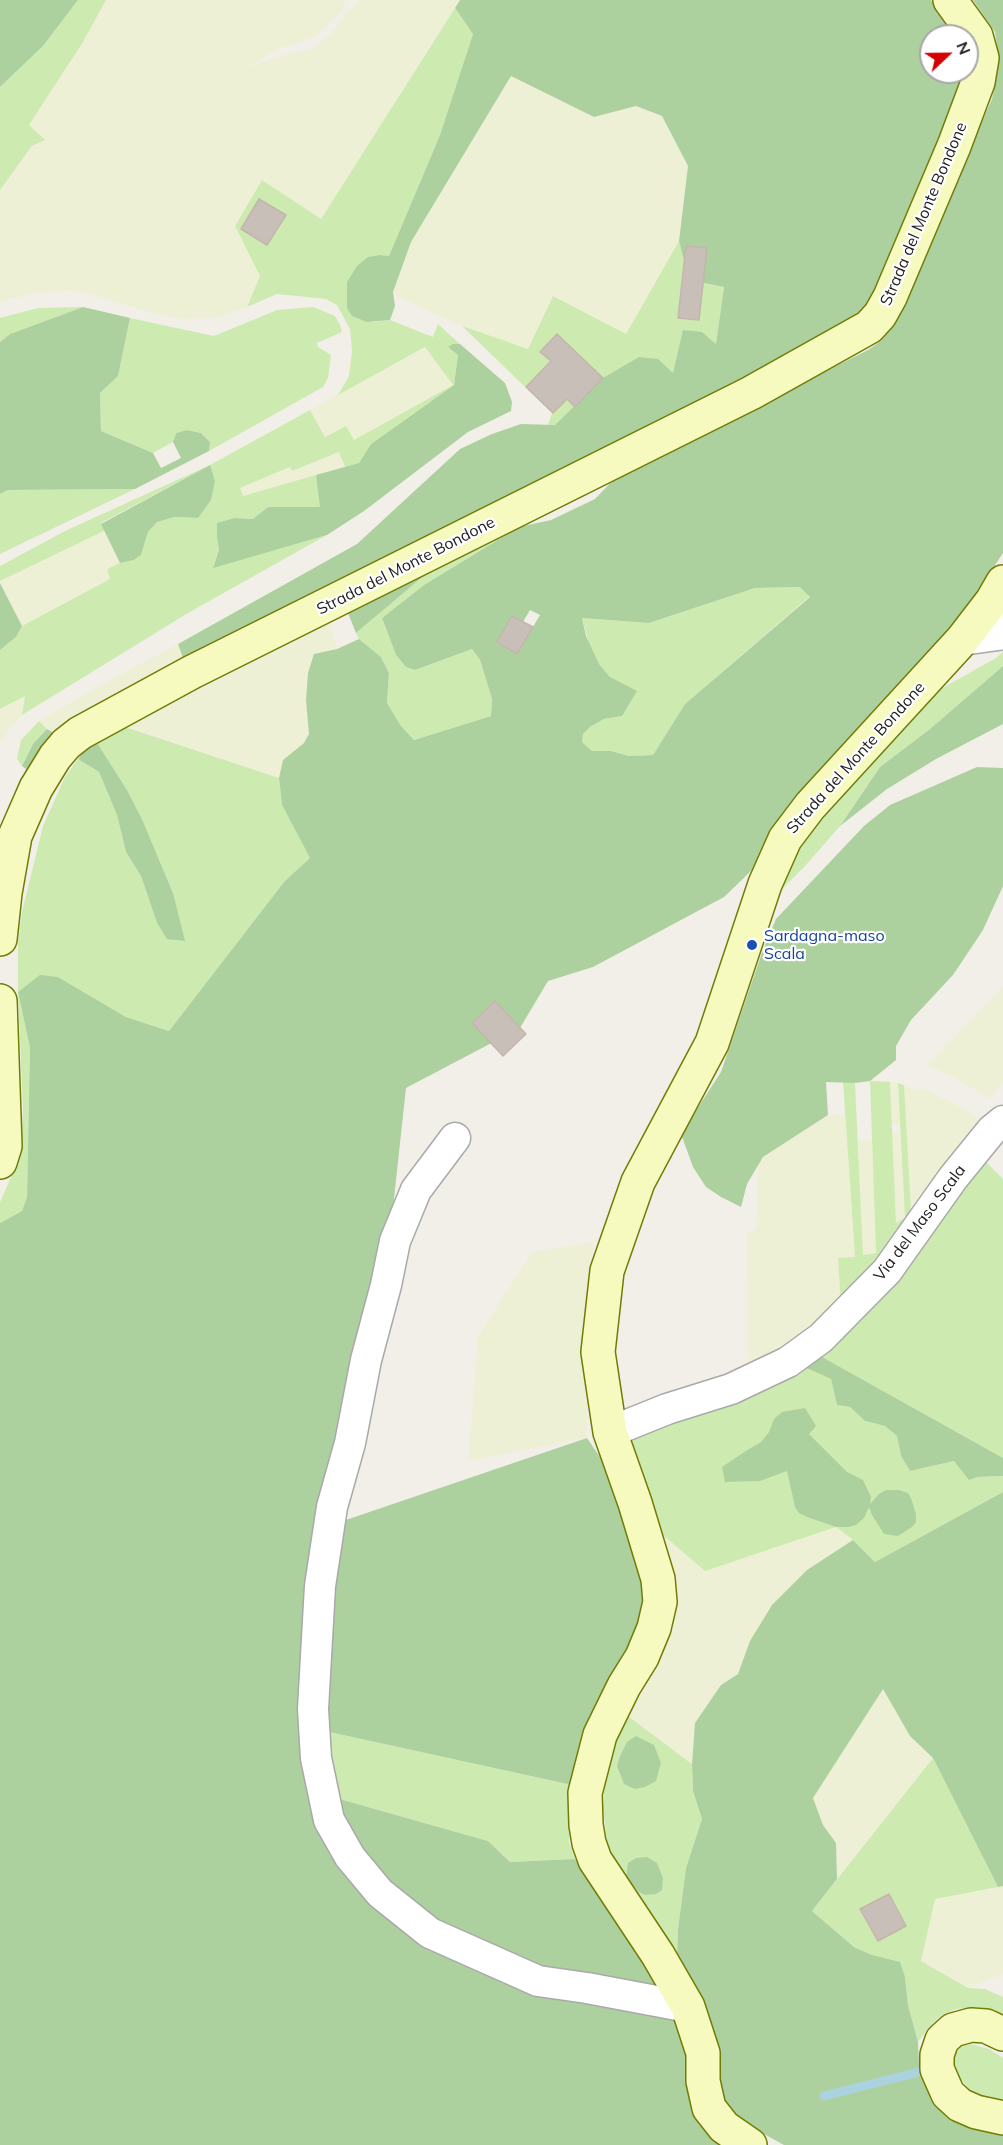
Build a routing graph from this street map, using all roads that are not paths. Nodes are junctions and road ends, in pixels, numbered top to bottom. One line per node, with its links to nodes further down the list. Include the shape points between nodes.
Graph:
1 (950, 0): 5 (street, Strada del Monte Bondone, via 976,36 982,58 978,82 890,297 869,327 751,393 212,662 80,733 55,757 15,836)
2 (1003, 582): 4 (street, Strada del Monte Bondone)
3 (1003, 627): 4 (street, via 998,635)
4 (962, 639): 10 (street, Strada del Monte Bondone, via 784,839 712,1043 638,1182 607,1271 598,1352)
5 (0, 939)
6 (0, 1001): 9 (street, via 5,1135)
7 (1003, 1121): 10 (street, Via del Maso Scala, via 953,1178 887,1271 821,1338 788,1362 731,1389)
8 (455, 1138): 11 (street, via 416,1191 395,1241 332,1507 320,1586 314,1708 316,1758 329,1820 350,1857 380,1893 430,1933 538,1981)
9 (0, 1162)
10 (610, 1432): 11 (street, Strada del Monte Bondone, via 658,1579 660,1602 642,1657 600,1735 585,1793 586,1825 595,1860)
11 (688, 2007): 14 (street, Strada del Monte Bondone, via 703,2053 703,2081 709,2108 724,2127)
12 (1003, 2034): 13 (street, via 986,2026 953,2030 942,2040 937,2055 937,2068 948,2094 976,2112)
13 (1003, 2118)
14 (750, 2145)

